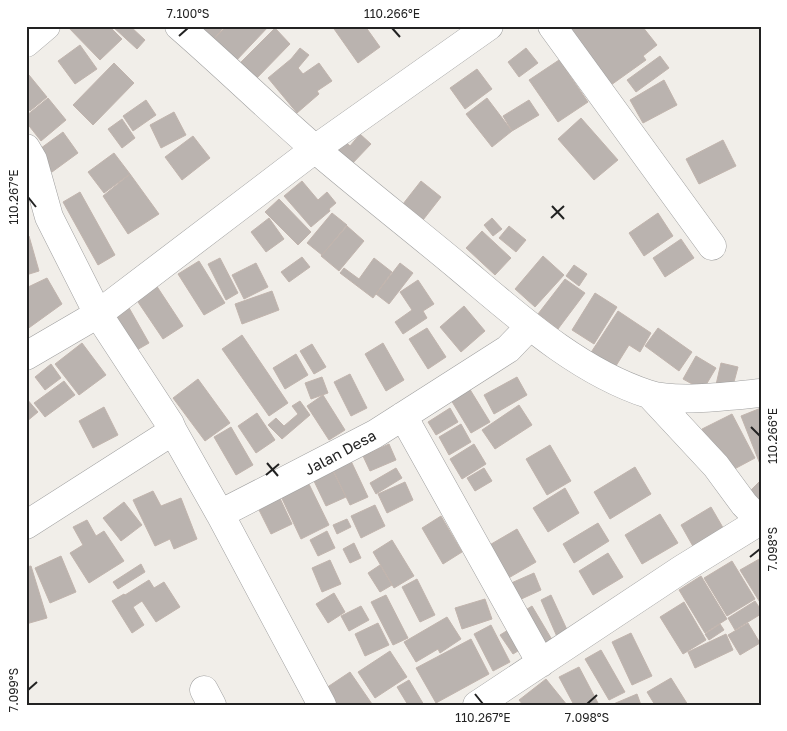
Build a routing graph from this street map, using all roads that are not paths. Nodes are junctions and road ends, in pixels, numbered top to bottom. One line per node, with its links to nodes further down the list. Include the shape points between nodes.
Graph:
1 (46, 26): 5 (street)
2 (179, 26): 7 (street)
3 (488, 26): 7 (street)
4 (552, 26): 8 (street)
5 (26, 44)
6 (26, 148): 9 (street, via 33,160 49,217)
7 (315, 148): 9 (street); 10 (street)
8 (712, 246)
9 (98, 314): 11 (street); 15 (street)
10 (530, 326): 13 (street, via 615,382); 14 (street, Jalan Desa, via 508,349)
11 (26, 356)
12 (761, 393): 13 (street, via 686,398)
13 (650, 395): 17 (street, via 716,466)
14 (403, 416): 16 (street, Jalan Desa, via 375,434); 19 (street)
15 (173, 431): 16 (street); 18 (street)
16 (220, 514): 20 (street)
17 (760, 522): 19 (street)
18 (26, 525)
19 (541, 662): 21 (street)
20 (322, 705)
21 (477, 705)

